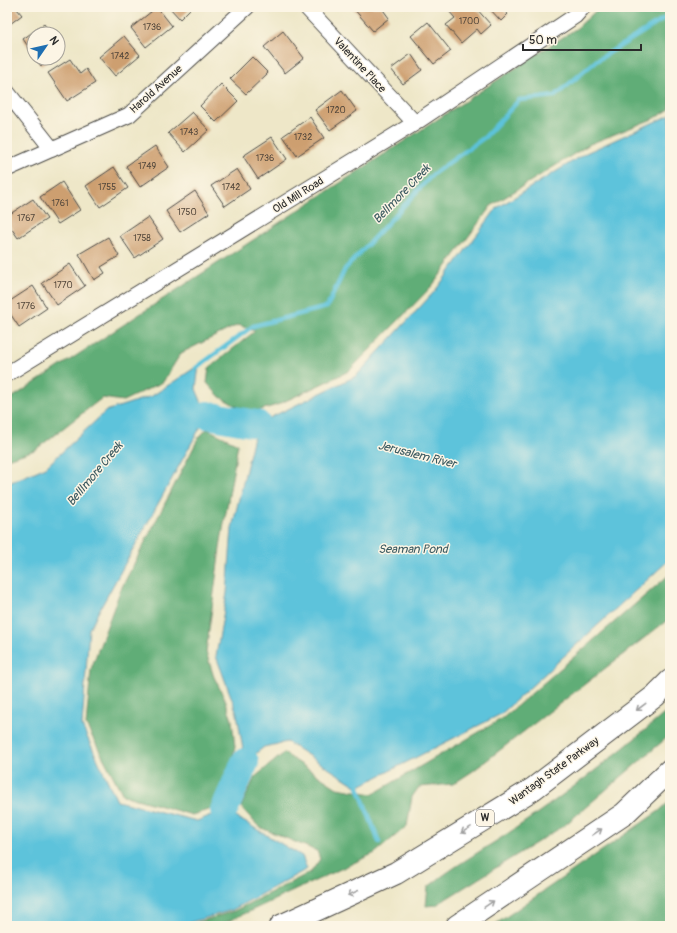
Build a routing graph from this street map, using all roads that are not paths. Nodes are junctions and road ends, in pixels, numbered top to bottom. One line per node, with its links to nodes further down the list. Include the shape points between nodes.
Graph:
1 (247, 7): 6 (street, Harold Avenue, via 129,115)
2 (306, 7): 5 (street, Valentine Place)
3 (583, 7): 5 (street, Old Mill Road, via 575,16)
4 (7, 92): 6 (street)
5 (415, 123): 8 (street, Old Mill Road)
6 (52, 149): 7 (street, Harold Avenue)
7 (7, 169)
8 (7, 374)
9 (670, 681): 11 (highway, Wantagh State Parkway / W, one-way to 11, via 655,696 526,793 396,873)
10 (670, 770): 12 (highway, one-way to 10, via 624,814)
11 (281, 926)
12 (457, 926)

